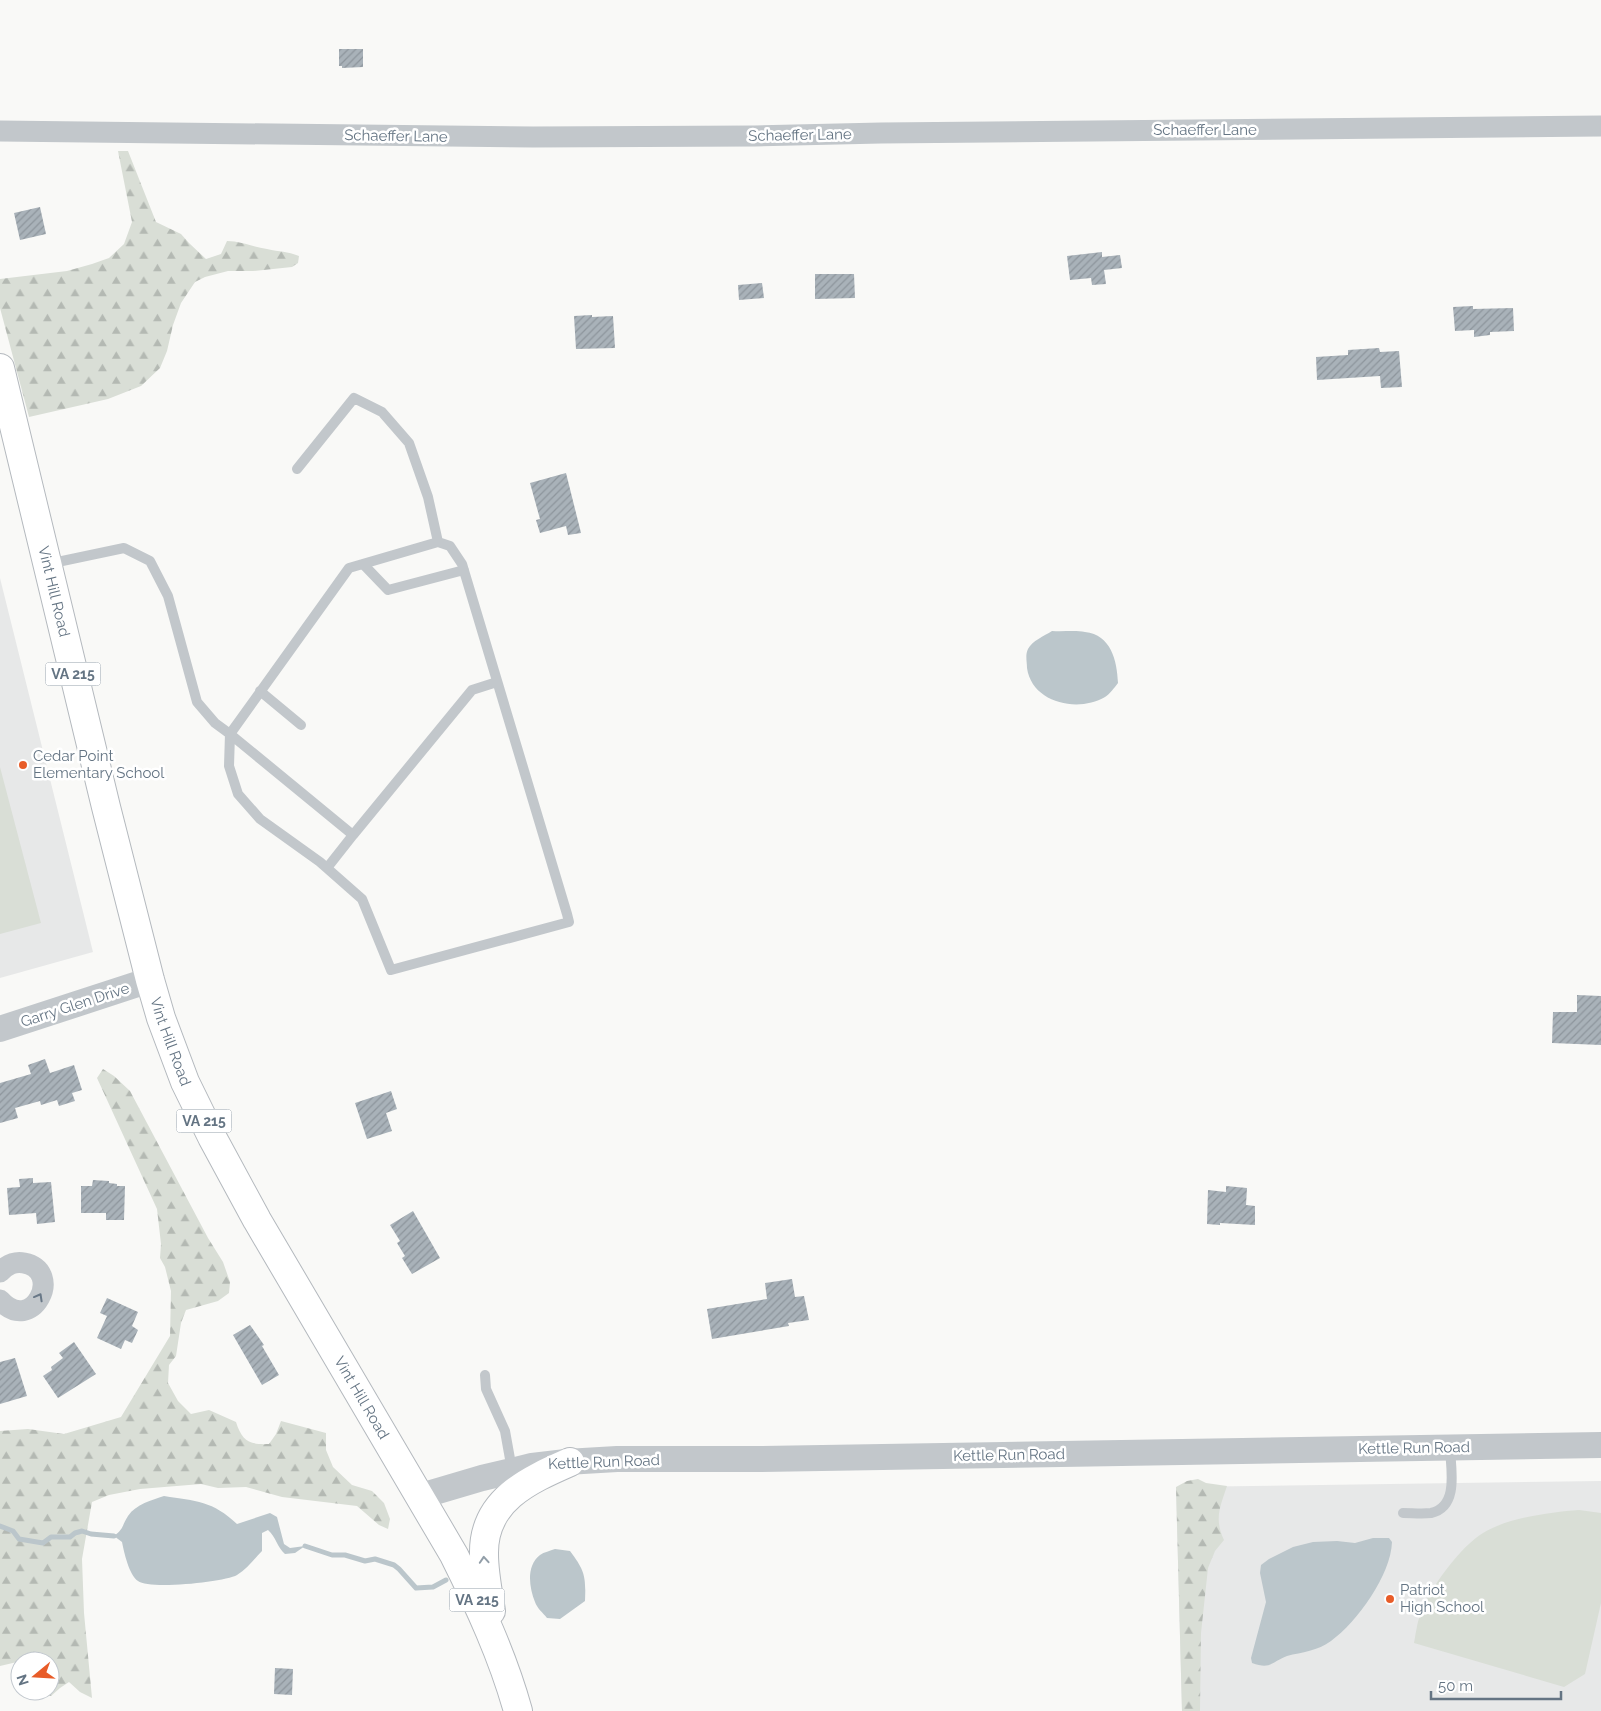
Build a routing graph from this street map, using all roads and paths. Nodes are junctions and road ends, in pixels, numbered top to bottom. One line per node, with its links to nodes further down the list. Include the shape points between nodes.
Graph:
1 (1601, 126): 2 (street, Schaeffer Lane, via 533,137)
2 (0, 131)
3 (0, 368): 6 (main road, Vint Hill Road / VA 215)
4 (297, 469): 5 (lane, via 354,398 382,412 409,443 428,497)
5 (438, 542): 7 (lane); 8 (lane, via 450,546)
6 (47, 564): 12 (lane, via 124,548 150,561 168,596 197,702 215,723); 15 (main road, Vint Hill Road / VA 215)
7 (363, 564): 8 (lane, via 388,590); 10 (lane, via 349,568)
8 (464, 570): 9 (lane)
9 (497, 682): 13 (lane, via 472,690); 14 (lane, via 569,922 391,970 362,899)
10 (260, 692): 11 (lane); 12 (lane)
11 (301, 725)
12 (230, 734): 13 (lane); 14 (lane, via 229,766 238,794 260,819)
13 (353, 835): 14 (lane)
14 (327, 868)
15 (150, 980): 16 (street, Garry Glen Drive); 24 (main road, Vint Hill Road / VA 215, via 186,1082 212,1137 256,1220)
16 (0, 1029)
17 (0, 1272): 18 (street, one-way to 17, via 17,1311 31,1308 41,1297 44,1283 38,1270 25,1263 11,1264)
18 (0, 1300)
19 (485, 1375): 23 (lane, via 486,1390 505,1431)
20 (1601, 1446): 21 (street, Kettle Run Road)
21 (1450, 1448): 22 (street, Kettle Run Road); 25 (lane, via 1451,1488 1447,1501 1431,1512)
22 (570, 1462): 23 (street, Kettle Run Road); 26 (main road, one-way to 22, via 484,1552 489,1525 499,1506 515,1490)
23 (512, 1470): 24 (street, Kettle Run Road)
24 (421, 1496): 26 (main road, Vint Hill Road / VA 215, via 471,1587)
25 (1403, 1513)
26 (495, 1643): 27 (main road, Vint Hill Road / VA 215)
27 (518, 1711)

